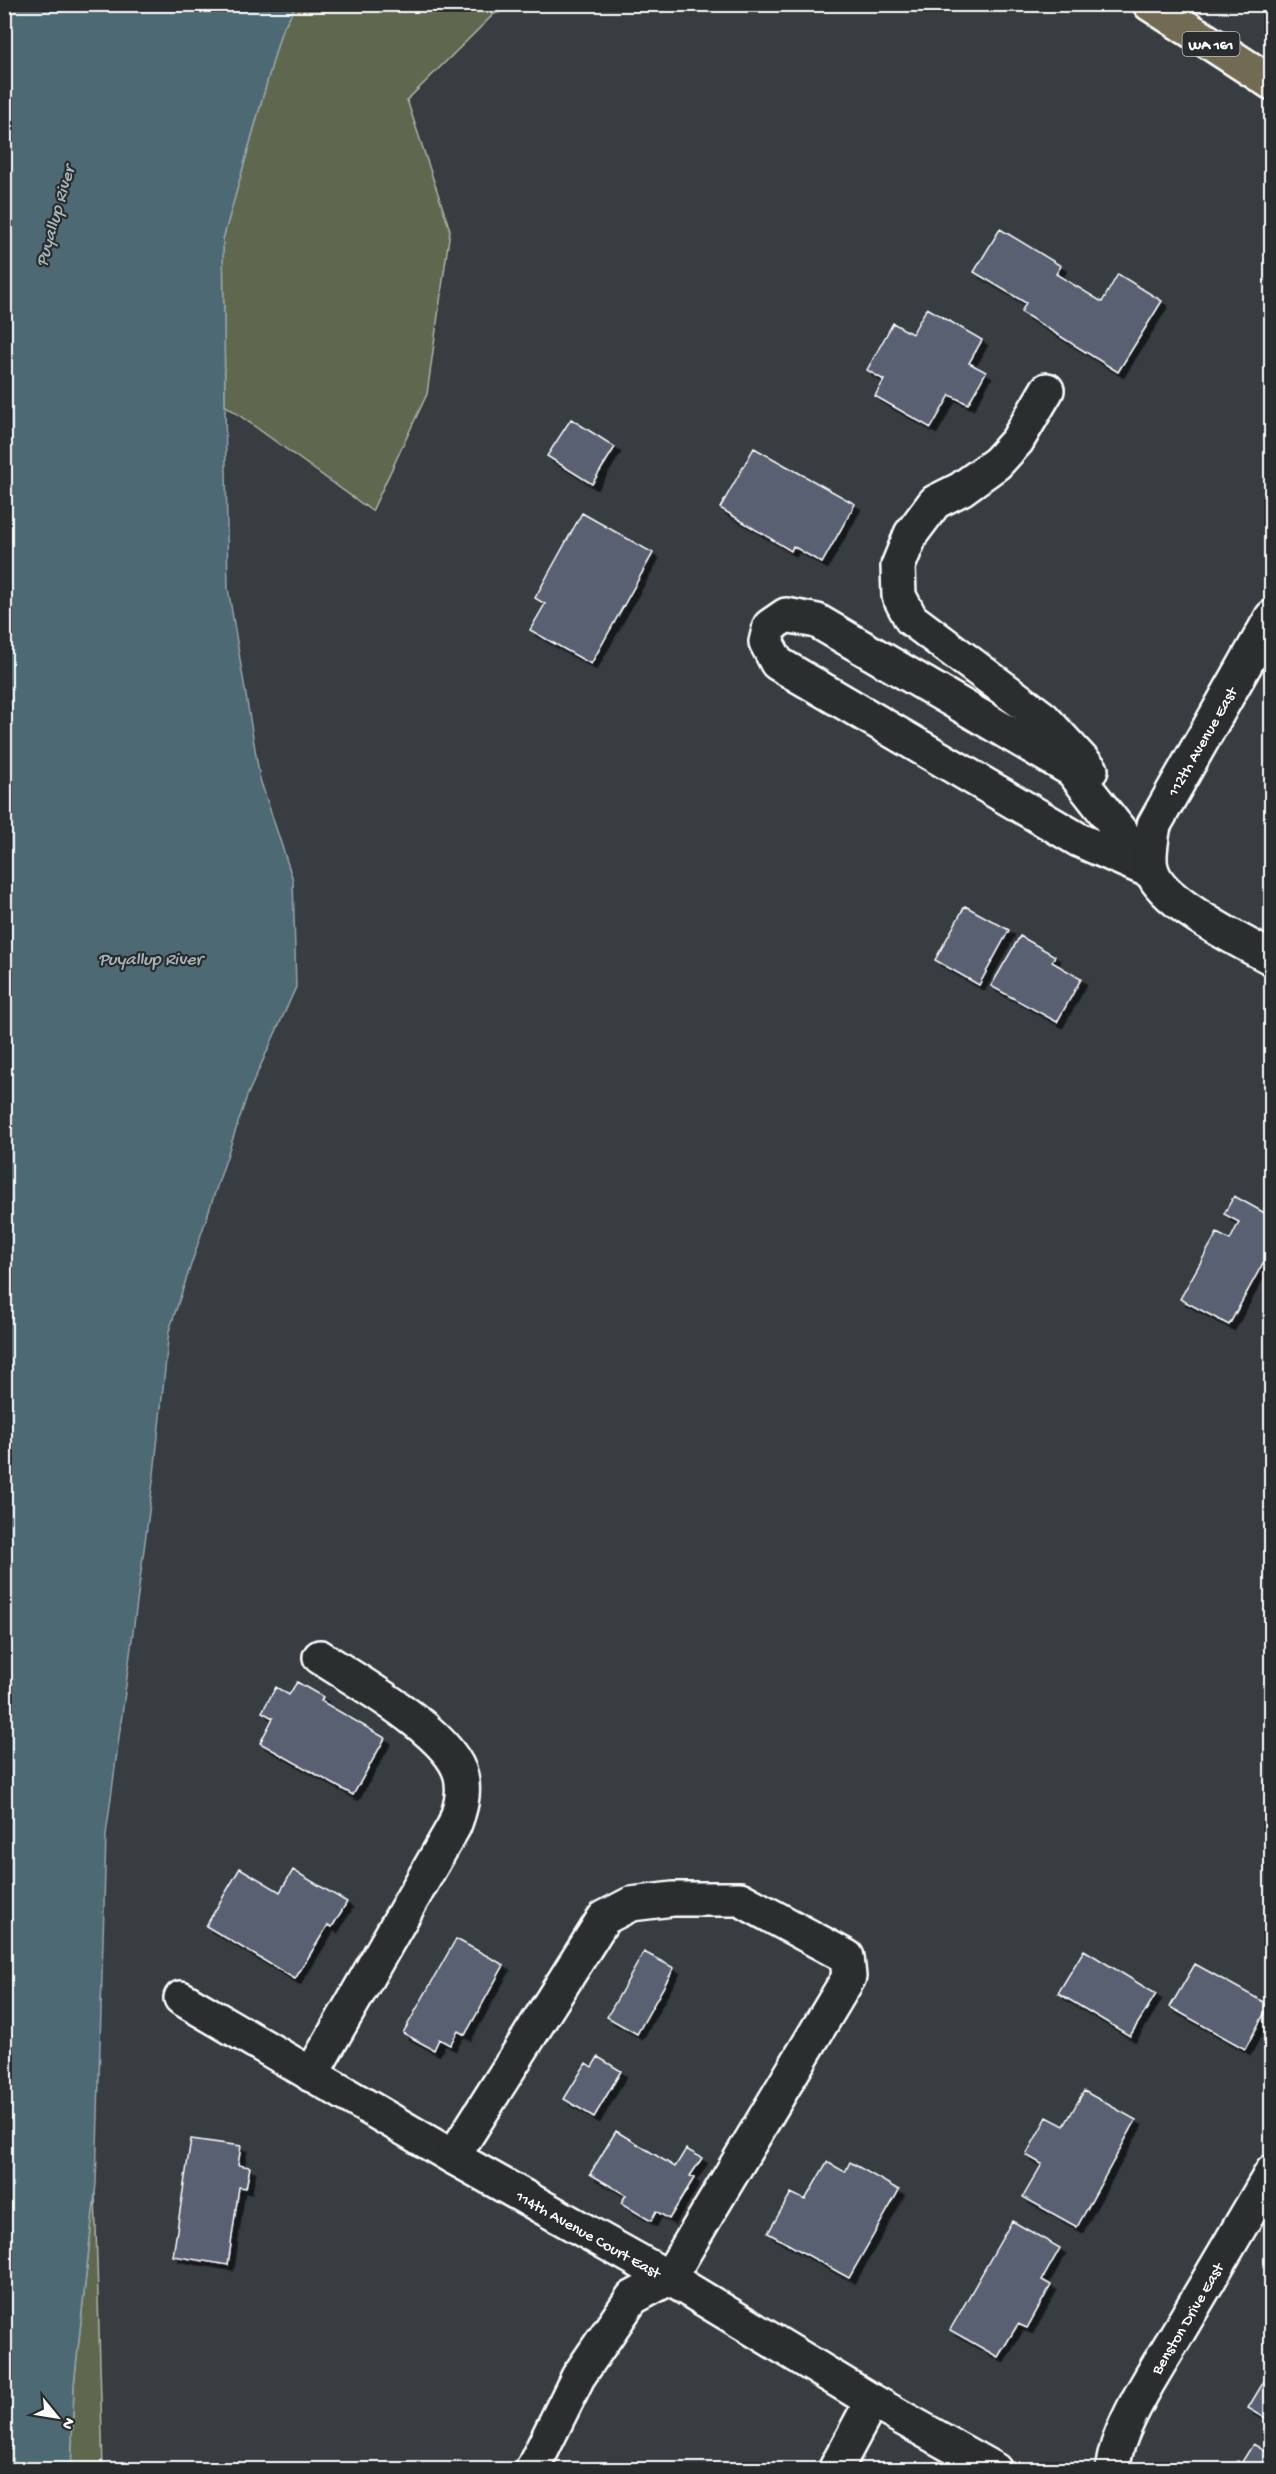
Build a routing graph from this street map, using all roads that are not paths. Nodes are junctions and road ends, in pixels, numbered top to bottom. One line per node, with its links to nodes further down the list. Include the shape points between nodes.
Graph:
1 (1150, 4): 2 (highway, WA 161)
2 (1272, 83)
3 (1047, 390): 5 (street, via 1017,441 997,463 935,502 911,534 898,566 899,596 911,619 1043,718 1099,778)
4 (1272, 617): 6 (street, 112th Avenue East, via 1154,825)
5 (1106, 813): 6 (street); 6 (street, via 1072,770 817,621 786,615 770,626 766,642 777,663 1079,840)
6 (1152, 872): 7 (street, via 1175,900 1197,916)
7 (1272, 958)
8 (320, 1657): 10 (street, via 431,1734 460,1775 462,1804 454,1826)
9 (181, 1998): 10 (street, 114th Avenue Court East)
10 (311, 2075): 11 (street, 114th Avenue Court East)
11 (453, 2157): 13 (street, 114th Avenue Court East); 13 (street, via 604,1917 631,1904 673,1899 740,1899 847,1957 849,1977)
12 (1272, 2172): 18 (street, Benston Drive East, via 1126,2426)
13 (669, 2278): 14 (street, 114th Avenue Court East); 15 (street, via 632,2298 578,2377)
14 (872, 2401): 16 (street); 17 (street, 114th Avenue Court East)
15 (532, 2469)
16 (835, 2469)
17 (995, 2469)
18 (1113, 2469)

